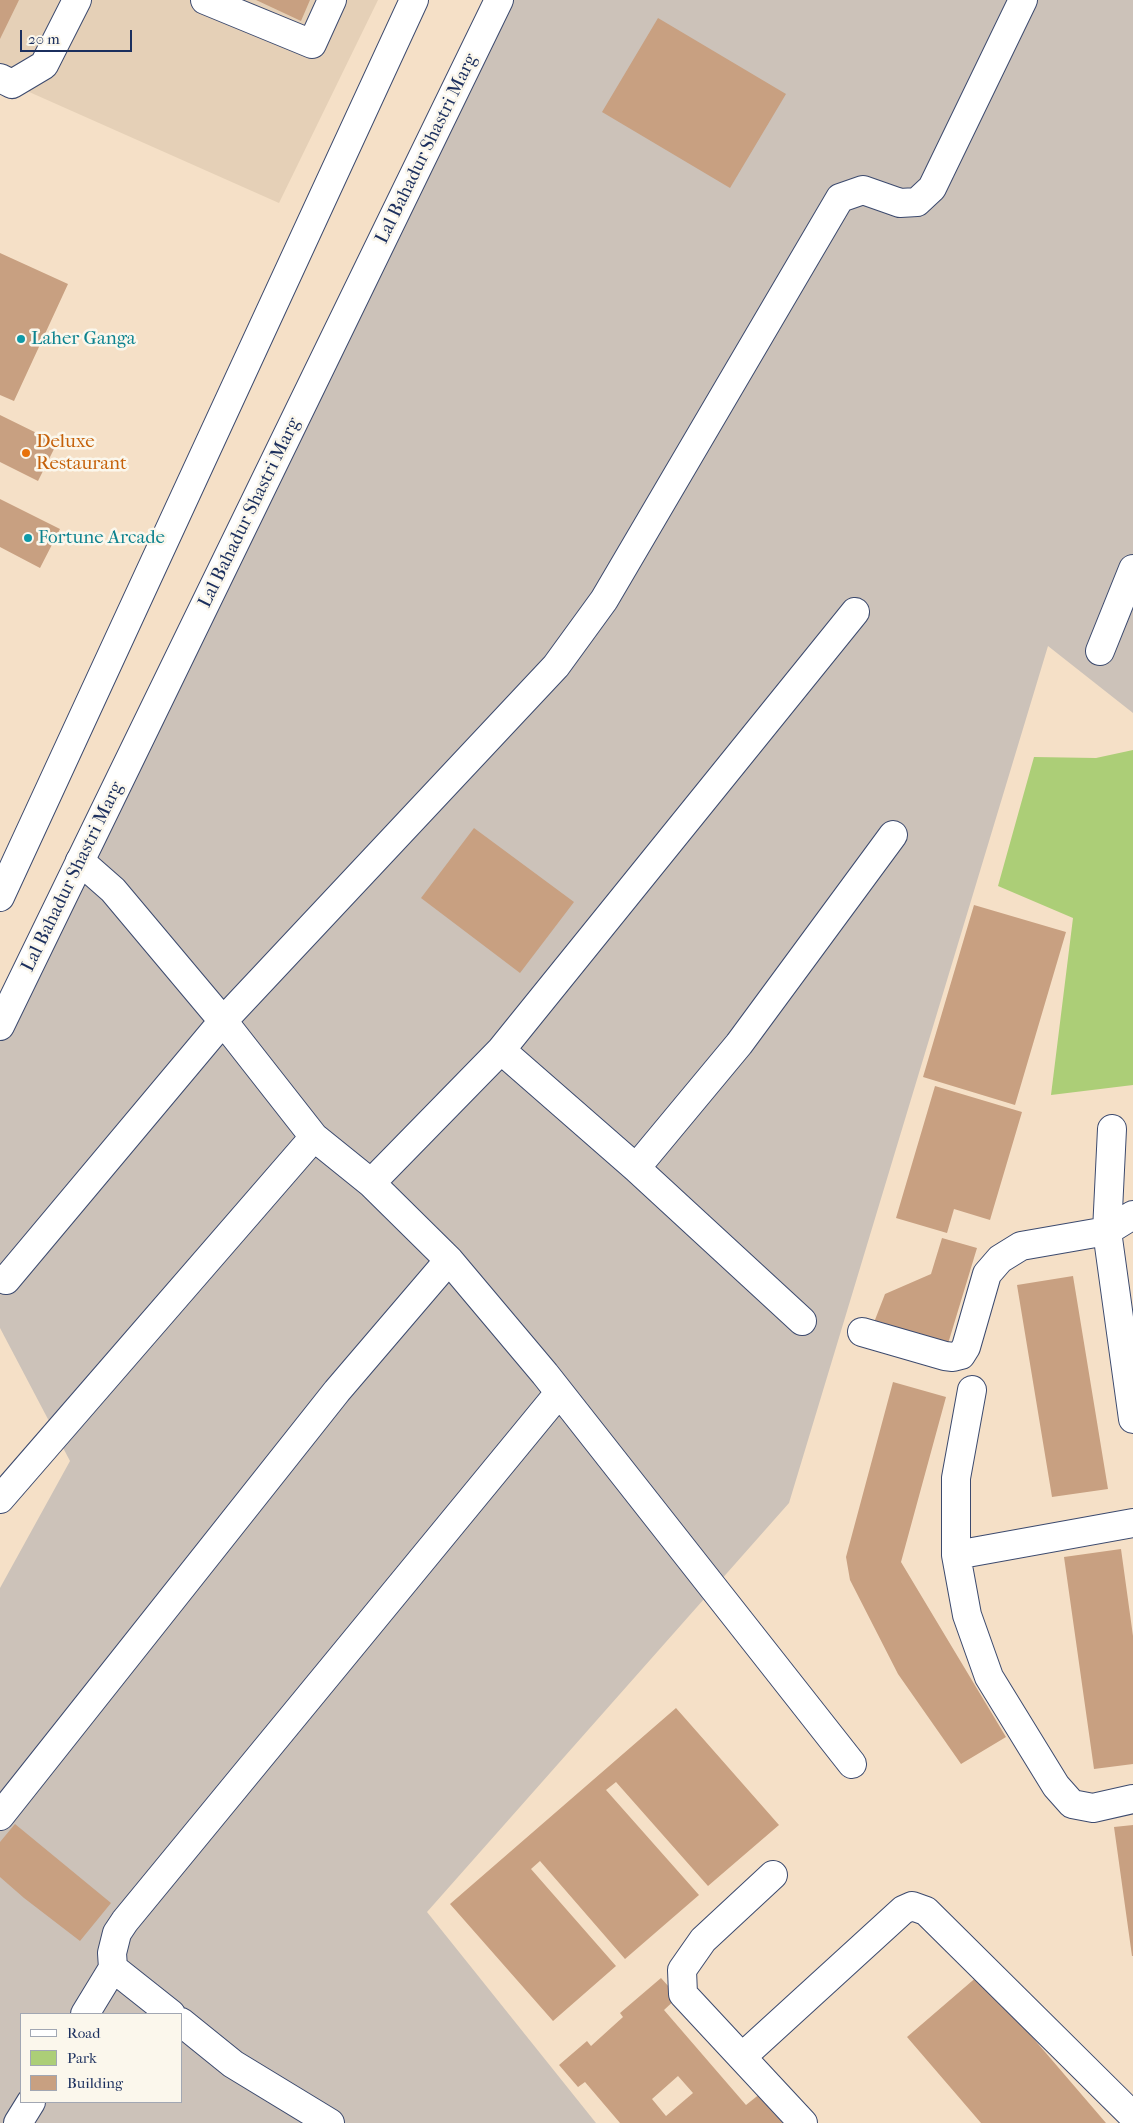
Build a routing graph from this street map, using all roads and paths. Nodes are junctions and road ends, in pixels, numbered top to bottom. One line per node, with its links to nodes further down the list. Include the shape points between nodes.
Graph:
1 (77, 0): 7 (street, via 44,65 12,84)
2 (205, 0): 3 (street, via 312,44)
3 (332, 0)
4 (414, 0): 13 (street)
5 (499, 0): 12 (street, Lal Bahadur Shastri Marg)
6 (1023, 0): 14 (street, via 932,188 917,202 900,203 863,190 840,198 604,600 556,666)
7 (0, 78)
8 (1133, 570): 10 (street)
9 (855, 612): 16 (street)
10 (1100, 651)
11 (893, 835): 19 (street, via 739,1044)
12 (80, 861): 14 (street, via 113,890); 15 (street, Lal Bahadur Shastri Marg)
13 (0, 897)
14 (223, 1021): 18 (street); 24 (street)
15 (0, 1026)
16 (501, 1050): 19 (street); 20 (street)
17 (1112, 1129): 22 (street)
18 (314, 1137): 20 (street); 30 (street)
19 (636, 1168): 25 (street)
20 (371, 1183): 23 (street)
21 (1133, 1215): 22 (street)
22 (1107, 1231): 26 (street, via 1021,1246 1000,1259 987,1274 961,1355 945,1356); 29 (street)
23 (449, 1260): 28 (street); 35 (street, via 337,1391)
24 (6, 1280)
25 (802, 1322)
26 (862, 1332)
27 (972, 1390): 32 (street, via 956,1478)
28 (560, 1393): 33 (street); 37 (street, via 125,1922 112,1953)
29 (1133, 1419)
30 (0, 1499)
31 (1133, 1523): 32 (street)
32 (956, 1555): 34 (street, via 967,1615 989,1677 1056,1786 1072,1804 1093,1808)
33 (852, 1764)
34 (1133, 1799)
35 (0, 1816)
36 (773, 1876): 41 (street, via 703,1940 682,1970 683,1994)
37 (113, 1968): 38 (street); 39 (street)
38 (86, 2013)
39 (170, 2013)
40 (182, 2023): 45 (street, via 233,2064)
41 (742, 2057): 43 (street, via 903,1910 912,1906 926,1911); 46 (street)
42 (30, 2103): 44 (street)
43 (1133, 2116)
44 (18, 2123)
45 (330, 2123)
46 (802, 2123)

